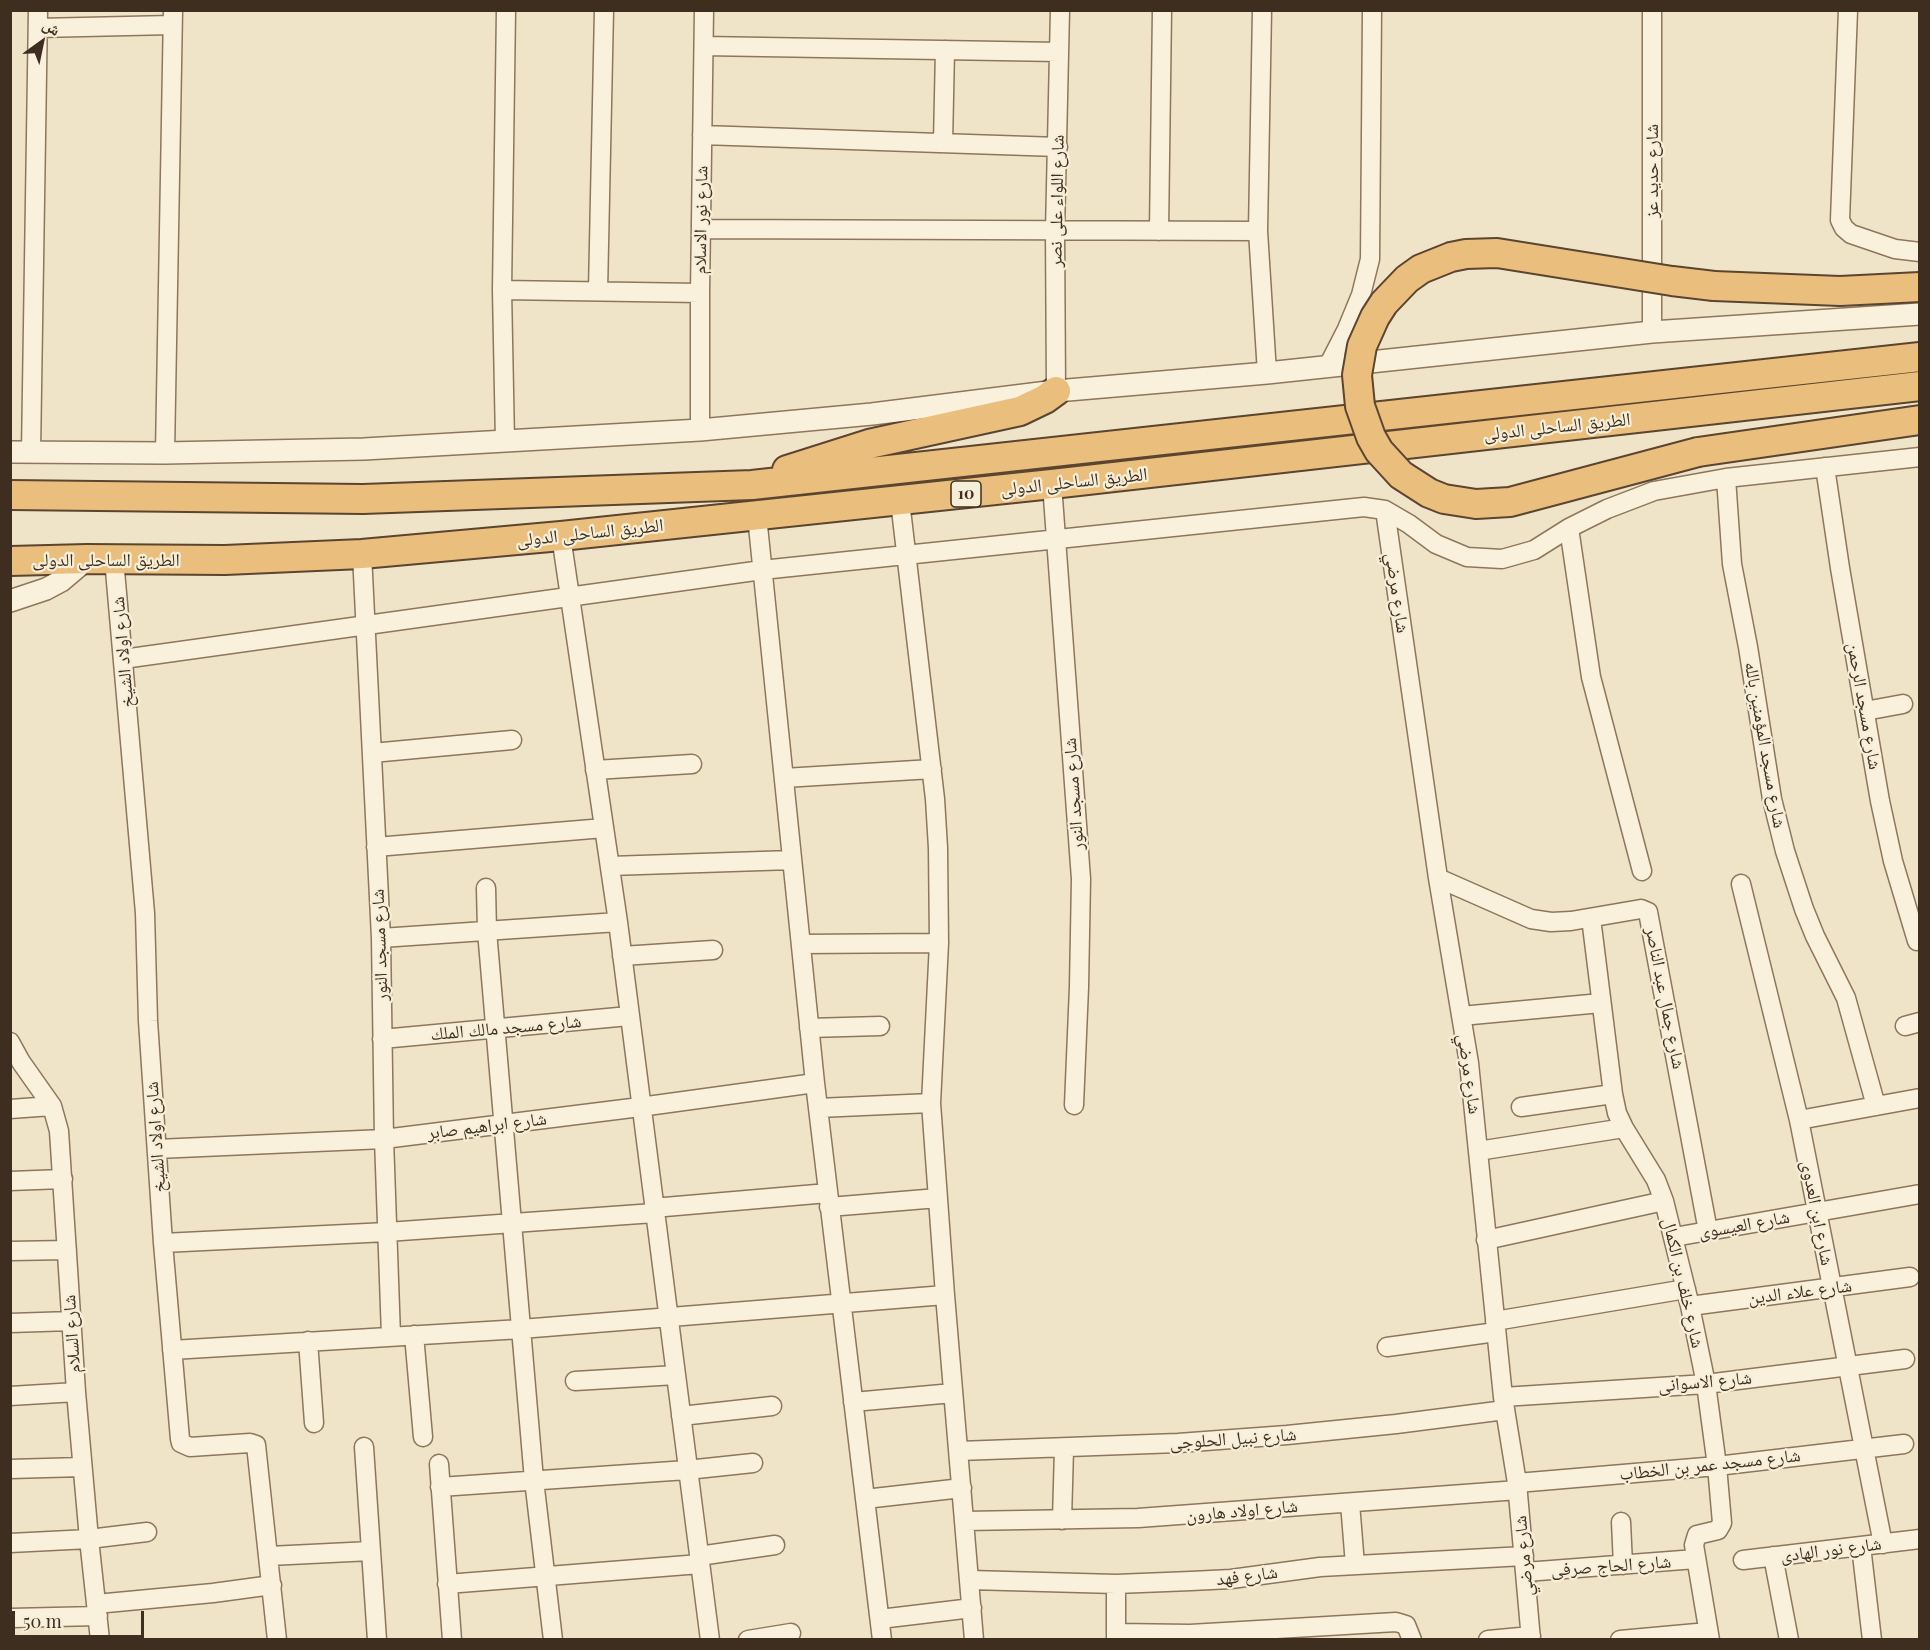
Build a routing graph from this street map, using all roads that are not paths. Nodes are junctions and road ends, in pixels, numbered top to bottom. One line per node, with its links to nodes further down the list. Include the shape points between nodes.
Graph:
1 (506, 10): 24 (street)
2 (604, 10): 25 (street)
3 (704, 10): 12 (street, شارع نور الاسلام)
4 (1059, 10): 14 (street, شارع اللواء على نصر)
5 (1162, 10): 20 (street)
6 (1262, 10): 21 (street)
7 (1372, 10): 30 (street, via 1370,259 1361,295)
8 (1652, 10): 28 (street, شارع حديد عز)
9 (1848, 10): 22 (street, via 1839,220 1851,234 1895,249)
10 (173, 18): 11 (street); 38 (street)
11 (38, 19): 37 (street)
12 (704, 46): 13 (street); 15 (street, شارع نور الاسلام)
13 (945, 50): 14 (street); 16 (street)
14 (1059, 52): 17 (street, شارع اللواء على نصر)
15 (702, 135): 16 (street); 18 (street, شارع نور الاسلام)
16 (943, 143): 17 (street)
17 (1058, 147): 19 (street, شارع اللواء على نصر)
18 (701, 229): 19 (street); 26 (street, شارع نور الاسلام)
19 (1055, 231): 20 (street); 33 (street, شارع اللواء على نصر)
20 (1159, 231): 21 (street)
21 (1258, 231): 31 (street)
22 (1920, 252)
23 (1920, 287): 34 (highway, bridge, via 1840,291 1714,286 1474,253 1451,257 1407,279 1374,317 1362,346 1357,375 1360,406 1371,437 1401,476 1444,499 1476,504 1510,502 1698,452)
24 (502, 290): 25 (street); 36 (street)
25 (598, 291): 26 (street)
26 (700, 293): 35 (street, شارع نور الاسلام)
27 (1920, 315): 28 (street)
28 (1652, 332): 30 (street)
29 (1920, 357): 43 (highway, الطريق الساحلى الدولى / 10)
30 (1328, 366): 31 (street)
31 (1267, 372): 33 (street)
32 (1920, 386): 42 (highway, الطريق الساحلى الدولى / 10)
33 (1056, 391): 35 (street, via 872,414); 43 (highway, via 1020,411 859,447)
34 (1920, 420)
35 (700, 429): 36 (street)
36 (505, 442): 38 (street)
37 (21, 452): 38 (street)
38 (165, 453)
39 (1919, 462): 40 (street)
40 (1825, 467): 41 (street); 61 (street, شارع مسجد الرحمن)
41 (1726, 478): 48 (street, via 1654,491); 100 (street, شارع مسجد المؤمنين بالله, via 1732,564 1772,798 1804,909 1846,998)
42 (1052, 484): 45 (highway, الطريق الساحلى الدولى / 10); 50 (street, شارع مسجد النور)
43 (752, 485): 44 (highway, الطريق الساحلى الدولى / 10, via 363,499)
44 (10, 495)
45 (900, 501): 47 (highway, الطريق الساحلى الدولى / 10); 52 (street)
46 (1385, 510): 48 (street, via 1436,544 1467,557 1502,559 1534,550); 50 (street, via 1364,507); 73 (street, شارع مرضي)
47 (758, 516): 49 (highway, الطريق الساحلى الدولى / 10); 55 (street)
48 (1569, 528): 72 (street, via 1591,677)
49 (561, 537): 51 (highway, الطريق الساحلى الدولى / 10); 56 (street)
50 (1056, 540): 52 (street); 98 (street, شارع مسجد النور, via 1081,879)
51 (362, 554): 53 (highway, الطريق الساحلى الدولى / 10, via 225,560); 58 (street, شارع مسجد النور)
52 (906, 554): 55 (street); 65 (street)
53 (101, 559): 54 (highway, الطريق الساحلى الدولى / 10); 57 (street, via 46,589); 59 (street, شارع اولاد الشيخ)
54 (10, 561)
55 (762, 570): 56 (street); 67 (street)
56 (570, 597): 58 (street); 66 (street)
57 (10, 601)
58 (366, 625): 59 (street); 63 (street, شارع مسجد النور)
59 (123, 659): 109 (street, شارع اولاد الشيخ, via 145,913)
60 (1903, 704): 61 (street)
61 (1865, 711): 80 (street, شارع مسجد الرحمن, via 1893,861)
62 (512, 740): 63 (street)
63 (372, 753): 69 (street, شارع مسجد النور)
64 (692, 764): 66 (street)
65 (932, 769): 67 (street); 81 (street)
66 (596, 770): 68 (street)
67 (784, 778): 70 (street)
68 (604, 828): 69 (street); 71 (street)
69 (376, 847): 79 (street, شارع مسجد النور)
70 (792, 860): 71 (street); 82 (street)
71 (610, 866): 77 (street)
72 (1642, 871)
73 (1438, 878): 76 (street, شارع جمال عبد الناصر, via 1531,919 1551,922); 87 (street, شارع مرضي)
74 (1741, 884): 105 (street, شارع ابن العدوى)
75 (486, 888): 78 (street)
76 (1591, 918): 85 (street, شارع خلف بن الكمال); 120 (street, شارع جمال عبد الناصر, via 1641,909 1650,915)
77 (618, 922): 78 (street); 84 (street)
78 (487, 931): 79 (street); 90 (street)
79 (381, 938): 91 (street, شارع مسجد النور)
80 (1917, 941)
81 (939, 943): 82 (street); 97 (street)
82 (801, 944): 89 (street)
83 (713, 950): 84 (street)
84 (622, 956): 86 (street)
85 (1601, 1003): 87 (street); 95 (street, شارع خلف بن الكمال)
86 (629, 1016): 90 (street, شارع مسجد مالك الملك); 101 (street)
87 (1461, 1016): 110 (street, شارع مرضي)
88 (880, 1026): 89 (street)
89 (809, 1028): 94 (street)
90 (496, 1029): 91 (street, شارع مسجد مالك الملك); 106 (street)
91 (382, 1039): 108 (street, شارع مسجد النور)
92 (10, 1042): 93 (street, شارع السلام)
93 (16, 1063): 99 (street, شارع السلام)
94 (815, 1083): 101 (street, شارع ابراهيم صابر); 103 (street)
95 (1612, 1094): 102 (street); 107 (street, شارع خلف بن الكمال)
96 (1920, 1098): 100 (street)
97 (932, 1103): 103 (street); 114 (street)
98 (1074, 1105)
99 (52, 1106): 104 (street); 111 (street, شارع السلام, via 59,1131)
100 (1876, 1106): 105 (street)
101 (640, 1107): 106 (street, شارع ابراهيم صابر); 117 (street)
102 (1521, 1107)
103 (818, 1108): 115 (street)
104 (10, 1109)
105 (1798, 1120): 118 (street, شارع ابن العدوى)
106 (504, 1124): 108 (street, شارع ابراهيم صابر); 119 (street)
107 (1624, 1128): 110 (street); 116 (street, شارع خلف بن الكمال, via 1656,1180)
108 (384, 1139): 109 (street, شارع ابراهيم صابر); 121 (street, شارع مسجد النور)
109 (157, 1149): 124 (street, شارع اولاد الشيخ)
110 (1478, 1151): 123 (street, شارع مرضي)
111 (63, 1179): 112 (street); 125 (street, شارع السلام)
112 (10, 1181)
113 (1920, 1194): 118 (street, شارع العيسوى)
114 (938, 1198): 115 (street); 129 (street)
115 (828, 1201): 117 (street); 131 (street)
116 (1664, 1201): 122 (street, شارع خلف بن الكمال); 123 (street)
117 (654, 1210): 119 (street); 132 (street)
118 (1817, 1212): 120 (street, شارع العيسوى); 128 (street, شارع ابن العدوى)
119 (513, 1224): 121 (street); 136 (street)
120 (1708, 1231): 122 (street, شارع العيسوى)
121 (387, 1232): 124 (street); 138 (street, شارع مسجد النور)
122 (1674, 1237): 130 (street, شارع خلف بن الكمال)
123 (1486, 1240): 135 (street, شارع مرضي)
124 (164, 1243): 141 (street, شارع اولاد الشيخ)
125 (67, 1250): 126 (street); 133 (street, شارع السلام)
126 (10, 1251)
127 (1910, 1277): 128 (street, شارع علاء الدين)
128 (1832, 1287): 130 (street, شارع علاء الدين); 143 (street, شارع ابن العدوى)
129 (945, 1295): 131 (street); 148 (street)
130 (1688, 1298): 135 (street, شارع علاء الدين); 146 (street, شارع خلف بن الكمال)
131 (841, 1303): 132 (street); 150 (street)
132 (669, 1316): 136 (street); 144 (street)
133 (72, 1321): 134 (street); 147 (street, شارع السلام)
134 (10, 1323)
135 (1496, 1326): 140 (street, شارع علاء الدين); 151 (street, شارع مرضي)
136 (520, 1329): 137 (street); 167 (street)
137 (414, 1335): 138 (street); 155 (street)
138 (391, 1336): 139 (street)
139 (308, 1341): 141 (street); 154 (street)
140 (1387, 1347)
141 (172, 1350): 184 (street, شارع اولاد الشيخ, via 181,1443 190,1447 250,1443 256,1446)
142 (1905, 1359): 143 (street, شارع الاسوانى)
143 (1848, 1366): 146 (street, شارع الاسوانى); 159 (street, شارع ابن العدوى)
144 (676, 1375): 145 (street); 153 (street)
145 (575, 1381)
146 (1706, 1384): 151 (street, شارع الاسوانى); 163 (street, شارع خلف بن الكمال)
147 (76, 1392): 149 (street); 164 (street, شارع السلام)
148 (953, 1393): 150 (street); 160 (street)
149 (10, 1396)
150 (853, 1402): 171 (street)
151 (1504, 1403): 158 (street, شارع نبيل الحلوجى, via 1396,1424); 169 (street, شارع مرضي)
152 (772, 1406): 153 (street)
153 (681, 1416): 166 (street)
154 (314, 1423)
155 (423, 1437)
156 (1904, 1444): 159 (street, شارع مسجد عمر بن الخطاب)
157 (364, 1447): 183 (street)
158 (1064, 1449): 160 (street, شارع نبيل الحلوجى); 173 (street)
159 (1864, 1449): 163 (street, شارع مسجد عمر بن الخطاب); 180 (street, شارع ابن العدوى)
160 (959, 1451): 170 (street)
161 (753, 1463): 166 (street)
162 (439, 1464): 168 (street)
163 (1717, 1466): 169 (street, شارع مسجد عمر بن الخطاب); 186 (street, شارع خلف بن الكمال, via 1721,1527 1697,1535)
164 (82, 1467): 165 (street); 177 (street, شارع السلام)
165 (10, 1469)
166 (687, 1470): 167 (street); 187 (street)
167 (534, 1480): 168 (street); 192 (street)
168 (440, 1487): 194 (street)
169 (1517, 1487): 172 (street, شارع اولاد هارون); 189 (street, شارع مرضي)
170 (962, 1488): 171 (street); 174 (street)
171 (865, 1499): 200 (street)
172 (1350, 1503): 173 (street, شارع اولاد هارون); 190 (street)
173 (1062, 1520): 174 (street, شارع اولاد هارون)
174 (965, 1521): 193 (street)
175 (1621, 1522): 191 (street)
176 (147, 1532): 177 (street)
177 (89, 1539): 179 (street); 198 (street, شارع السلام)
178 (1920, 1539): 180 (street, شارع نور الهادى)
179 (10, 1543)
180 (1882, 1544): 182 (street, شارع نور الهادى)
181 (775, 1545): 187 (street)
182 (1861, 1546): 185 (street, شارع نور الهادى); 220 (street)
183 (371, 1551): 184 (street); 209 (street)
184 (268, 1556): 196 (street, شارع اولاد الشيخ)
185 (1773, 1556): 188 (street, شارع نور الهادى); 219 (street)
186 (1696, 1559): 191 (street, شارع الحاج صرفى); 205 (street, شارع خلف بن الكمال)
187 (700, 1560): 192 (street); 212 (street)
188 (1743, 1560)
189 (1525, 1564): 190 (street, شارع فهد); 191 (street, شارع الحاج صرفى); 206 (street, شارع مرضي)
190 (1355, 1565): 195 (street, شارع فهد, via 1231,1579)
191 (1623, 1565)
192 (546, 1576): 194 (street); 211 (street)
193 (970, 1580): 195 (street, شارع فهد); 197 (street)
194 (447, 1584): 210 (street)
195 (1116, 1584): 203 (street)
196 (272, 1585): 198 (street); 208 (street, شارع اولاد الشيخ)
197 (972, 1608): 200 (street); 215 (street)
198 (97, 1610): 199 (street); 207 (street, شارع السلام)
199 (11, 1618)
200 (880, 1619): 214 (street)
201 (1343, 1632): 204 (street); 216 (street, via 1401,1623)
202 (791, 1633): 213 (street)
203 (1116, 1636): 204 (street)
204 (1217, 1636)
205 (1709, 1636): 218 (street)
206 (1531, 1638): 217 (street)
207 (100, 1640)
208 (277, 1640)
209 (377, 1640)
210 (452, 1640)
211 (553, 1640)
212 (710, 1640)
213 (748, 1640)
214 (882, 1640)
215 (975, 1640)
216 (1412, 1640)
217 (1488, 1640)
218 (1620, 1640)
219 (1789, 1640)
220 (1872, 1640)

